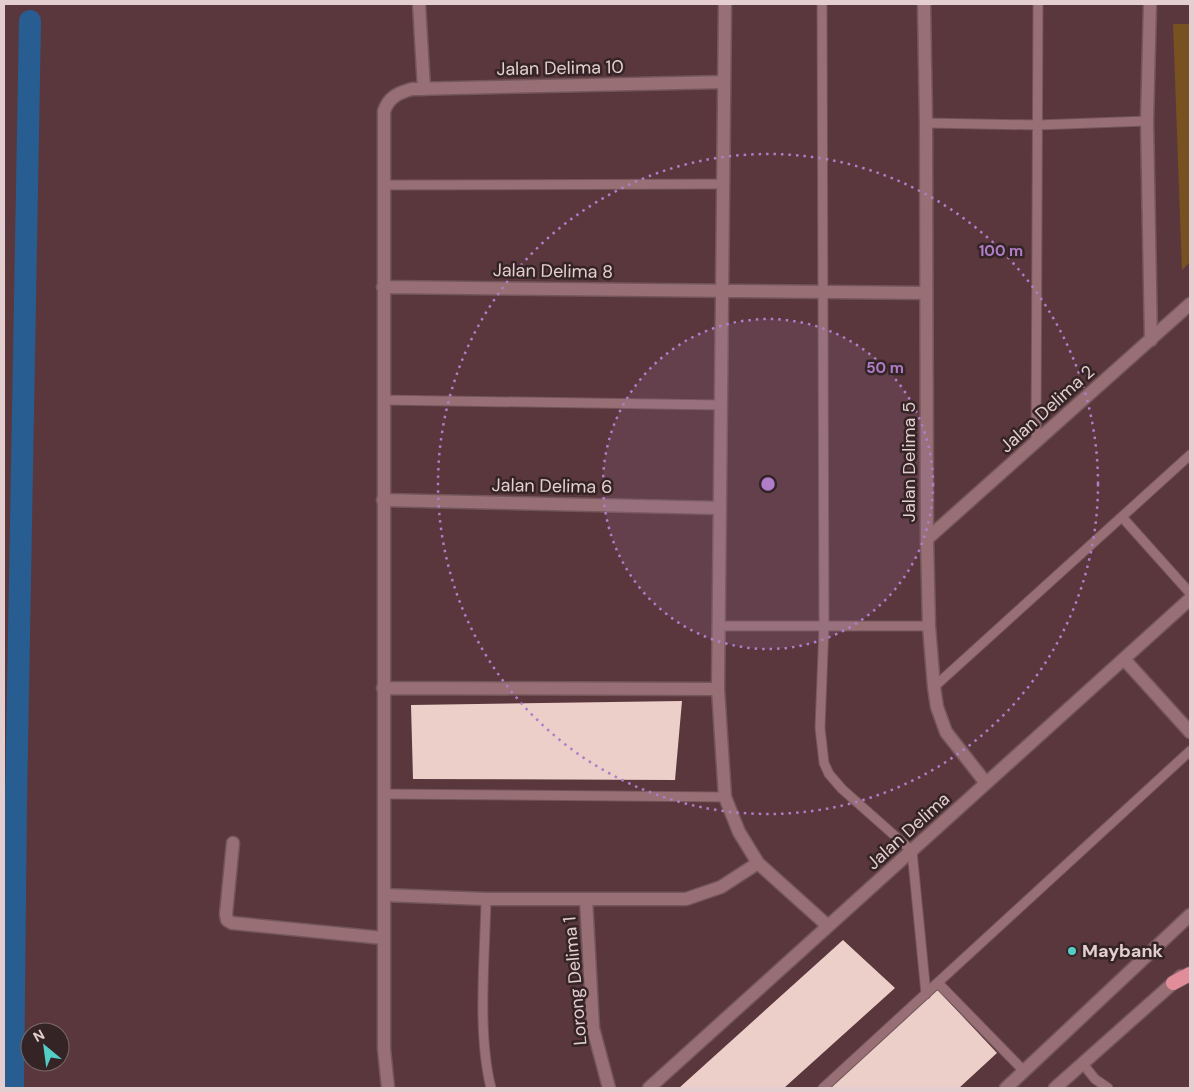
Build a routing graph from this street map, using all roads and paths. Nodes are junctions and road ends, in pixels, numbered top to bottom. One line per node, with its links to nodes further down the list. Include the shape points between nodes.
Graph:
1 (419, 4): 8 (street)
2 (725, 4): 7 (street)
3 (822, 4): 16 (lane)
4 (924, 4): 10 (street, Jalan Delima 5)
5 (1038, 4): 11 (lane)
6 (1150, 4): 9 (street)
7 (724, 82): 8 (street, Jalan Delima 10); 12 (street)
8 (424, 89): 13 (street, Jalan Delima 10, via 398,93 387,102 384,111)
9 (1147, 121): 11 (lane); 19 (street)
10 (926, 123): 11 (lane); 17 (street, Jalan Delima 5)
11 (1038, 124): 22 (lane)
12 (723, 184): 13 (lane); 15 (street)
13 (383, 185): 14 (street)
14 (383, 287): 15 (street, Jalan Delima 8); 20 (street)
15 (722, 291): 16 (street, Jalan Delima 8); 21 (street)
16 (823, 292): 17 (street, Jalan Delima 8); 31 (lane)
17 (926, 294): 27 (street, Jalan Delima 5)
18 (1190, 304): 19 (street, Jalan Delima 2)
19 (1151, 340): 22 (street, Jalan Delima 2)
20 (383, 400): 21 (lane); 24 (street)
21 (721, 405): 25 (street)
22 (1036, 442): 27 (street, Jalan Delima 2)
23 (1190, 455): 26 (lane)
24 (383, 500): 25 (street, Jalan Delima 6); 35 (street)
25 (720, 508): 30 (street)
26 (1122, 517): 28 (lane); 34 (lane)
27 (926, 539): 32 (street, Jalan Delima 5)
28 (1190, 593)
29 (1190, 599): 33 (street, Jalan Delima)
30 (719, 626): 31 (lane); 36 (street)
31 (824, 626): 32 (lane); 43 (lane, via 820,728 824,763 842,789)
32 (928, 626): 34 (street, Jalan Delima 5)
33 (1124, 659): 37 (street); 39 (street, Jalan Delima)
34 (934, 687): 39 (street, Jalan Delima 5, via 946,732)
35 (384, 688): 36 (street); 40 (street)
36 (718, 689): 41 (street)
37 (1190, 732)
38 (1190, 751): 53 (lane)
39 (986, 783): 43 (street, Jalan Delima)
40 (383, 794): 41 (lane); 45 (street)
41 (725, 796): 44 (street, via 739,832)
42 (233, 843): 50 (street, via 227,920)
43 (912, 851): 49 (street, Jalan Delima); 55 (lane)
44 (758, 863): 47 (street, via 721,887 686,899); 49 (street)
45 (384, 895): 46 (street); 50 (street)
46 (486, 899): 47 (street); 60 (lane, via 484,1018)
47 (586, 899): 61 (street, Lorong Delima 1, via 593,1028)
48 (1190, 915): 57 (street)
49 (828, 926): 62 (street, Jalan Delima)
50 (383, 938): 59 (street, via 384,1049)
51 (1190, 967): 54 (street)
52 (1190, 974): 54 (highway)
53 (938, 983): 55 (lane); 57 (lane)
54 (1173, 983): 56 (street)
55 (926, 994): 63 (lane)
56 (1083, 1064): 58 (lane); 65 (street)
57 (1024, 1071): 64 (street)
58 (1094, 1084): 66 (lane)
59 (388, 1088)
60 (490, 1088)
61 (609, 1088)
62 (649, 1088)
63 (823, 1088)
64 (1006, 1088)
65 (1055, 1088)
66 (1108, 1088)

